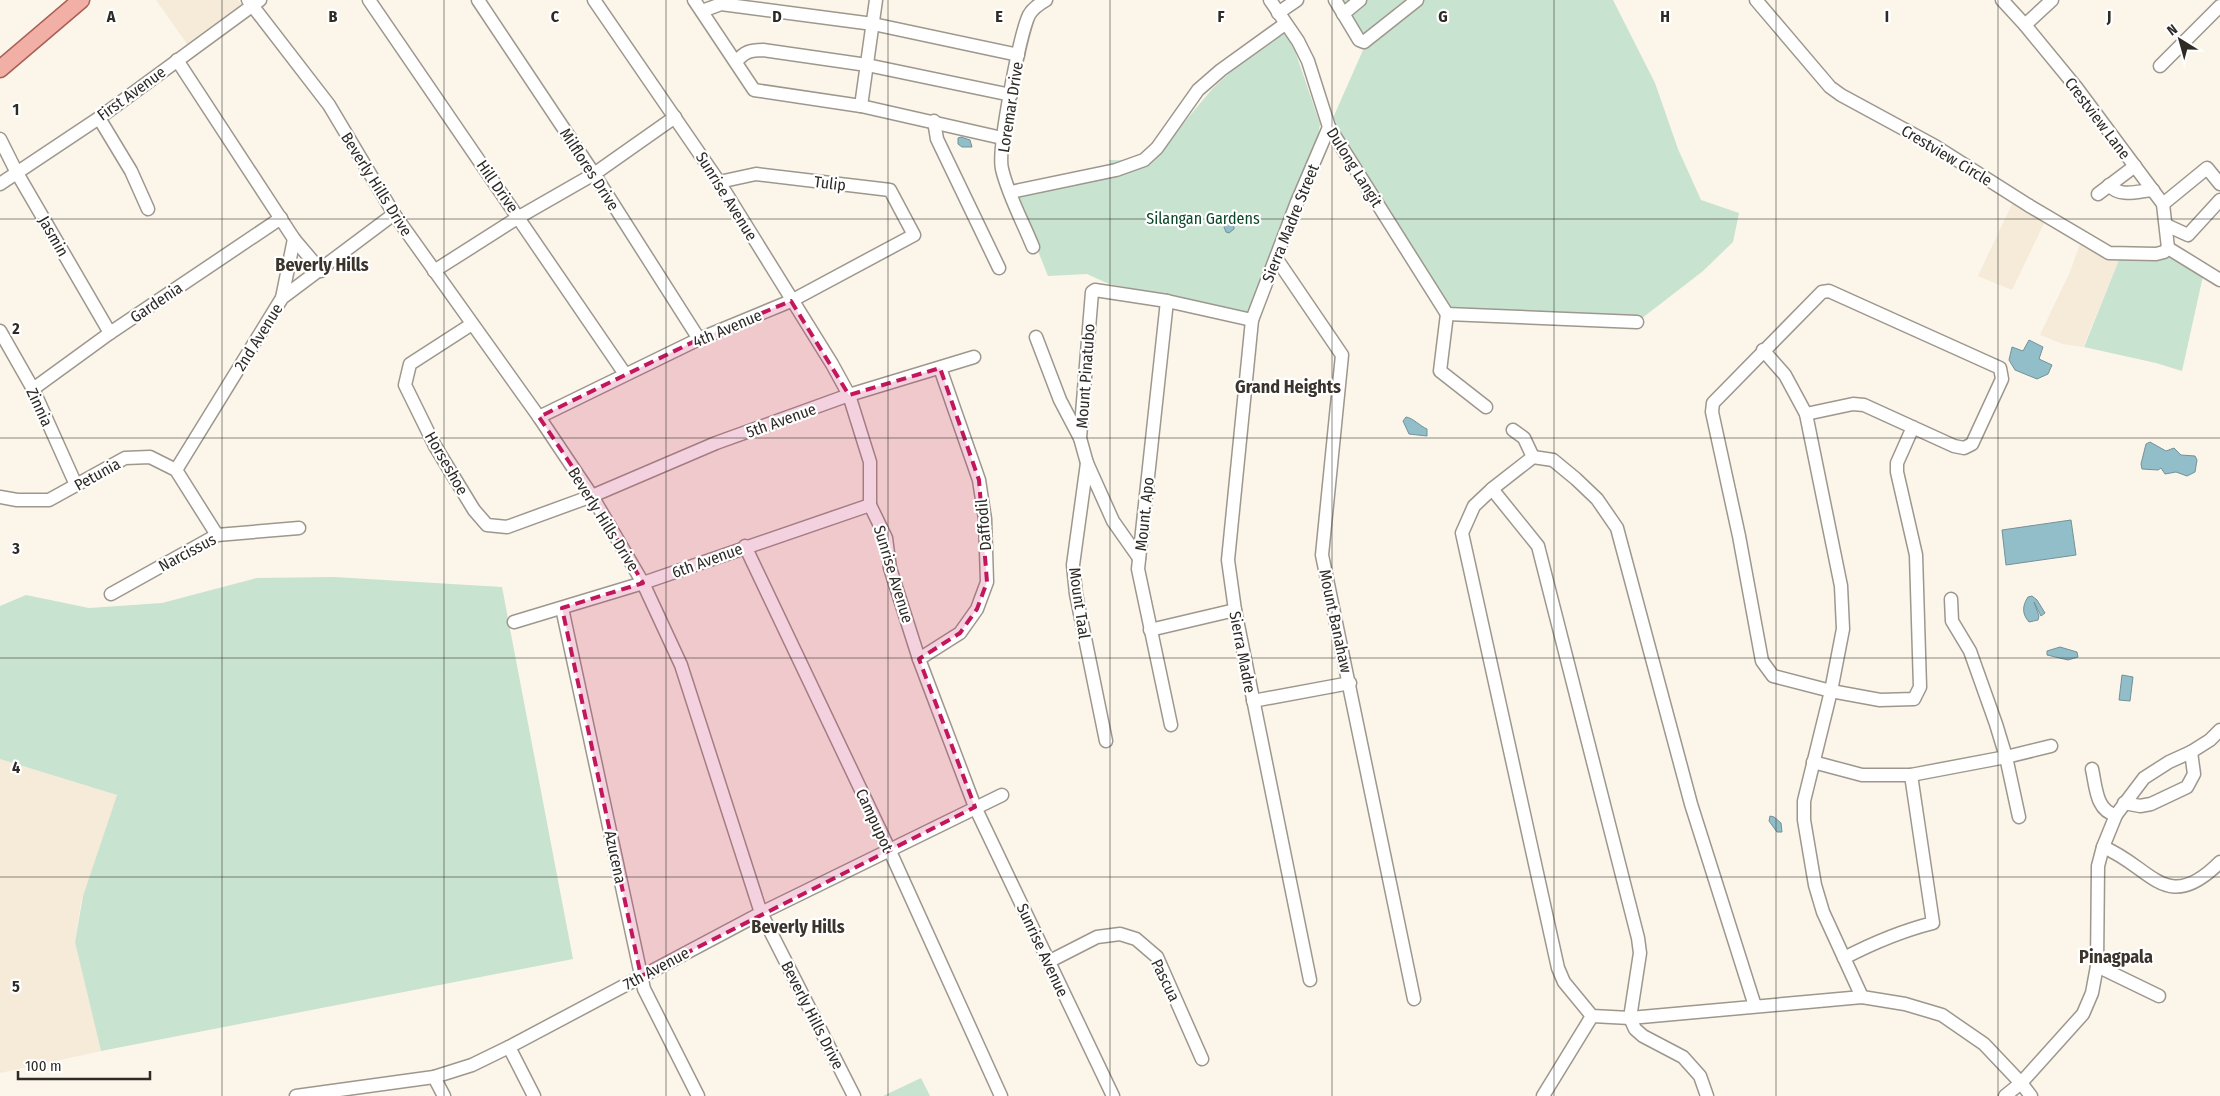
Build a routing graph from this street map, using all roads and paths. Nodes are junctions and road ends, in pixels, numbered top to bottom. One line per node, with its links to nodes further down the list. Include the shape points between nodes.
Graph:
1 (81, 0): 30 (main road)
2 (369, 0): 53 (street, Hill Drive)
3 (478, 0): 41 (street, Milflores Drive)
4 (594, 0): 33 (street, Sunrise Avenue)
5 (694, 0): 19 (street)
6 (876, 0): 22 (street)
7 (1046, 0): 25 (street, Loremar Drive, via 1029,15)
8 (1270, 0): 20 (street, Dulong Langit)
9 (1297, 0): 20 (street)
10 (1335, 0): 21 (street)
11 (1360, 0): 21 (street)
12 (1416, 0): 21 (street, via 1364,42 1359,40)
13 (1756, 0): 59 (street, Crestview Circle, via 1830,87 1841,95 1935,146 2109,253 2156,254)
14 (2002, 0): 24 (street, Crestview Lane)
15 (2052, 0): 24 (street)
16 (253, 2): 26 (street, First Avenue); 52 (street, Beverly Hills Drive, via 329,105)
17 (721, 2): 19 (street); 22 (street)
18 (2220, 6): 29 (street)
19 (702, 11): 27 (street)
20 (1278, 13): 23 (street, Dulong Langit)
21 (1343, 14)
22 (873, 24): 25 (street); 28 (street)
23 (1285, 24): 36 (street, Dulong Langit, via 1308,61); 47 (street, via 1198,90 1157,148 1144,160 1116,170)
24 (2026, 25): 39 (street, Crestview Lane)
25 (1018, 55): 31 (street, Loremar Drive)
26 (177, 60): 34 (street, First Avenue); 54 (street)
27 (736, 62): 28 (street, via 744,53 763,50); 32 (street, via 754,90)
28 (867, 65): 31 (street); 32 (street)
29 (2160, 66)
30 (0, 69)
31 (1011, 95): 37 (street, Loremar Drive)
32 (862, 106): 35 (street)
33 (675, 117): 41 (street); 42 (street, Sunrise Avenue)
34 (98, 118): 40 (street, First Avenue); 51 (street, via 131,171)
35 (934, 122): 37 (street); 61 (street, via 937,139)
36 (1329, 127): 60 (street, Sierra Madre Street); 68 (street, Dulong Langit)
37 (1002, 138): 47 (street, Loremar Drive, via 1001,168)
38 (0, 139): 40 (street, Jasmin)
39 (2135, 166): 45 (street); 46 (street, Crestview Lane)
40 (17, 173): 43 (street, First Avenue); 73 (street, Jasmin)
41 (594, 174): 53 (street); 75 (street, Milflores Drive)
42 (719, 182): 56 (street, Tulip, via 756,174 890,190); 66 (street, Sunrise Avenue)
43 (0, 184)
44 (2220, 184): 50 (street, via 2207,168)
45 (2109, 185): 46 (street, via 2121,194); 48 (street)
46 (2153, 190): 50 (street, Crestview Lane)
47 (1011, 192): 58 (street, Loremar Drive)
48 (2098, 194)
49 (2220, 200): 55 (street, via 2188,234)
50 (2162, 204): 55 (street, Crestview Lane)
51 (148, 209)
52 (394, 214): 62 (street, 2nd Avenue); 63 (street, Beverly Hills Drive)
53 (520, 217): 63 (street); 79 (street, Hill Drive)
54 (282, 218): 57 (street); 73 (street, Gardenia)
55 (2166, 225): 59 (street, Crestview Lane)
56 (914, 235): 66 (street, 4th Avenue)
57 (294, 239): 62 (street); 65 (street)
58 (1033, 247)
59 (2168, 248): 64 (street)
60 (1276, 258): 69 (street, Sierra Madre Street); 108 (street, Mount Banahaw, via 1342,355 1322,555)
61 (999, 268)
62 (321, 270): 65 (street, 2nd Avenue)
63 (434, 271): 71 (street, Beverly Hills Drive)
64 (2220, 280)
65 (282, 298): 90 (street, 2nd Avenue)
66 (791, 301): 75 (street, 4th Avenue); 81 (street, Sunrise Avenue)
67 (1167, 301): 69 (street); 87 (street, Mount Pinatubo, via 1095,290 1091,296); 99 (street, Mount. Apo)
68 (1447, 314): 70 (street); 82 (street, via 1440,371)
69 (1252, 320): 104 (street, Sierra Madre, via 1228,560)
70 (1637, 322)
71 (472, 324): 84 (street, Beverly Hills Drive); 93 (street, Horseshoe, via 410,364 405,385 435,446 474,510 487,525 507,527)
72 (0, 331): 80 (street, Zinnia)
73 (110, 332): 80 (street, Gardenia)
74 (1036, 337): 87 (street, via 1060,400)
75 (699, 339): 79 (street, 4th Avenue)
76 (1763, 350): 83 (street, via 1785,375); 85 (street, via 1822,292 1829,291 2000,368 2002,379 1972,444 1964,448 1954,446); 109 (street, via 1713,402 1712,412 1762,661 1773,676)
77 (974, 357): 78 (street, 5th Avenue)
78 (940, 368): 81 (street, 5th Avenue); 107 (street, Daffodil, via 979,480 985,519 987,582 977,609 960,633)
79 (625, 374): 84 (street, 4th Avenue)
80 (33, 389): 91 (street, Zinnia)
81 (849, 395): 93 (street, 5th Avenue, via 716,443); 95 (street, Sunrise Avenue, via 870,462)
82 (1486, 407)
83 (1806, 414): 85 (street, via 1853,404 1864,405); 109 (street, via 1841,586 1843,629)
84 (539, 417): 93 (street, Beverly Hills Drive)
85 (1913, 427): 109 (street, via 1897,463 1897,472 1916,555 1920,687 1914,699 1895,701)
86 (1513, 430): 88 (street, via 1524,438)
87 (1080, 438): 89 (street, Mount Pinatubo)
88 (1534, 456): 92 (street); 137 (street, via 1553,460 1576,479 1597,499 1617,528 1691,804)
89 (1087, 463): 99 (street, via 1113,521); 113 (street, Mount Taal, via 1074,575)
90 (176, 470): 91 (street, Petunia, via 150,456 125,458); 97 (street, Petunia)
91 (76, 486): 94 (street, Petunia, via 49,500)
92 (1492, 489): 138 (street, via 1474,506 1462,533 1558,968 1564,982); 139 (street, via 1538,546 1638,938 1640,953)
93 (592, 496): 100 (street, Beverly Hills Drive)
94 (0, 497)
95 (870, 505): 98 (street, 6th Avenue); 107 (street, Sunrise Avenue, via 886,538 890,568)
96 (299, 528): 97 (street, Narcissus)
97 (217, 535): 101 (street, Narcissus)
98 (745, 546): 100 (street, 6th Avenue); 126 (street, Campupot)
99 (1140, 558): 106 (street, Mount. Apo, via 1138,569)
100 (643, 582): 103 (street, 6th Avenue); 128 (street, Beverly Hills Drive, via 681,665)
101 (111, 594)
102 (1951, 599): 116 (street, via 1952,622 1970,651)
103 (562, 608): 105 (street, 6th Avenue); 132 (street, Azucena)
104 (1235, 610): 106 (street); 110 (street, Sierra Madre)
105 (514, 622)
106 (1150, 630): 111 (street, Mount. Apo)
107 (919, 659): 122 (street, Sunrise Avenue)
108 (1350, 683): 110 (street); 136 (street, Mount Banahaw)
109 (1831, 692): 117 (street)
110 (1253, 701): 133 (street, Sierra Madre)
111 (1171, 725)
112 (2220, 730): 115 (street)
113 (1106, 741)
114 (2051, 746): 116 (street)
115 (2191, 752): 121 (street, via 2144,778); 121 (street, via 2194,774 2187,787 2151,804)
116 (2006, 757): 119 (street); 124 (street)
117 (1812, 762): 119 (street, via 1862,775); 129 (street, via 1804,801 1804,820 1814,885)
118 (2092, 769): 123 (street, via 2102,808 2107,813)
119 (1911, 775): 129 (street, via 1933,924 1881,939)
120 (1002, 794): 122 (street, 7th Avenue)
121 (2124, 803): 123 (street)
122 (976, 807): 126 (street, 7th Avenue); 130 (street, Sunrise Avenue)
123 (2116, 814): 125 (street)
124 (2019, 817)
125 (2103, 847): 127 (street, via 2157,882 2169,886 2184,886 2198,880); 131 (street, via 2097,876)
126 (889, 849): 128 (street, 7th Avenue); 150 (street, Campupot)
127 (2220, 862)
128 (761, 913): 132 (street, 7th Avenue); 149 (street, Beverly Hills Drive)
129 (1844, 958): 135 (street)
130 (1048, 962): 141 (street, Pascua, via 1097,937 1120,934 1136,939 1157,958); 151 (street, Sunrise Avenue)
131 (2097, 966): 134 (street); 143 (street, via 2092,993 2082,1014)
132 (641, 976): 140 (street, 7th Avenue); 148 (street, Azucena, via 650,1003)
133 (1310, 980)
134 (2159, 996)
135 (1862, 997): 137 (street); 143 (street, via 1905,1004 1942,1015 1984,1044)
136 (1414, 999)
137 (1755, 1006): 139 (street)
138 (1592, 1016): 139 (street); 152 (street)
139 (1630, 1018): 153 (street, via 1643,1036 1683,1057 1700,1076)
140 (509, 1047): 142 (street, 7th Avenue, via 472,1065); 147 (street)
141 (1202, 1059)
142 (434, 1077): 144 (street, 7th Avenue); 146 (street)
143 (2021, 1083): 154 (street); 155 (street)
144 (341, 1093): 145 (street, 7th Avenue)
145 (296, 1096)
146 (444, 1096)
147 (534, 1096)
148 (698, 1096)
149 (854, 1096)
150 (1001, 1096)
151 (1113, 1096)
152 (1543, 1096)
153 (1707, 1096)
154 (2005, 1096)
155 (2031, 1096)

